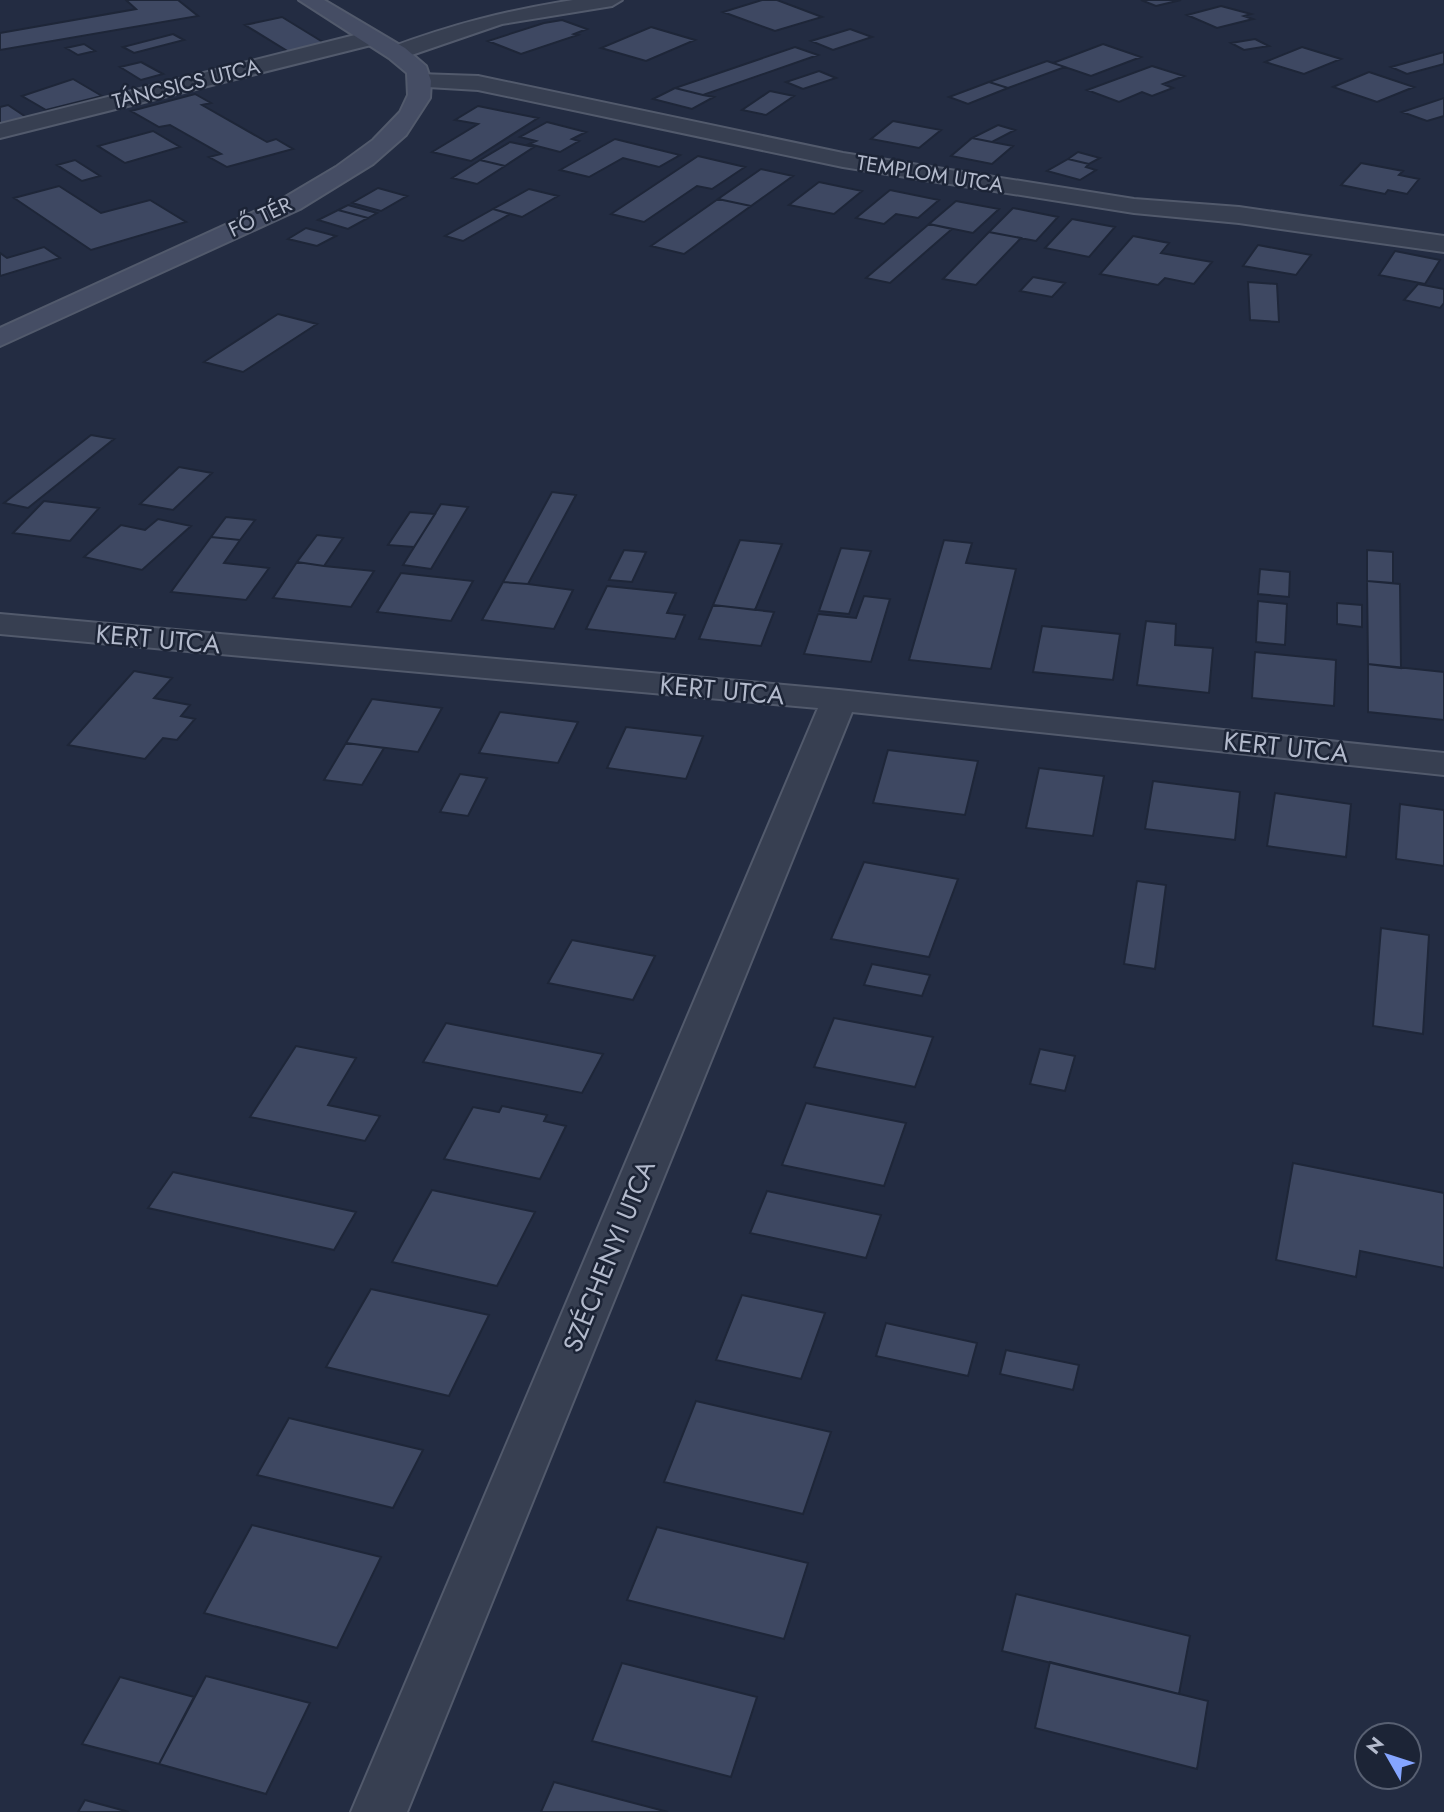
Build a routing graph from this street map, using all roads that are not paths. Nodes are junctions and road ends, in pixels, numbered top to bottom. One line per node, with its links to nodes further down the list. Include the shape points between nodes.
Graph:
1 (309, 0): 3 (main road)
2 (612, 0): 4 (street, via 500,18)
3 (371, 38): 4 (main road); 6 (street, TÁNCSICS UTCA)
4 (397, 53): 5 (main road, via 418,71)
5 (419, 81): 7 (street, TEMPLOM UTCA, via 478,83 842,160 1134,206 1239,215); 8 (main road, FŐ TÉR, via 420,96 400,125 331,182)
6 (0, 131)
7 (1444, 244)
8 (0, 338)
9 (0, 624): 10 (street, KERT UTCA)
10 (839, 700): 11 (street, KERT UTCA); 12 (street, SZÉCHENYI UTCA)
11 (1444, 764)
12 (379, 1812)

